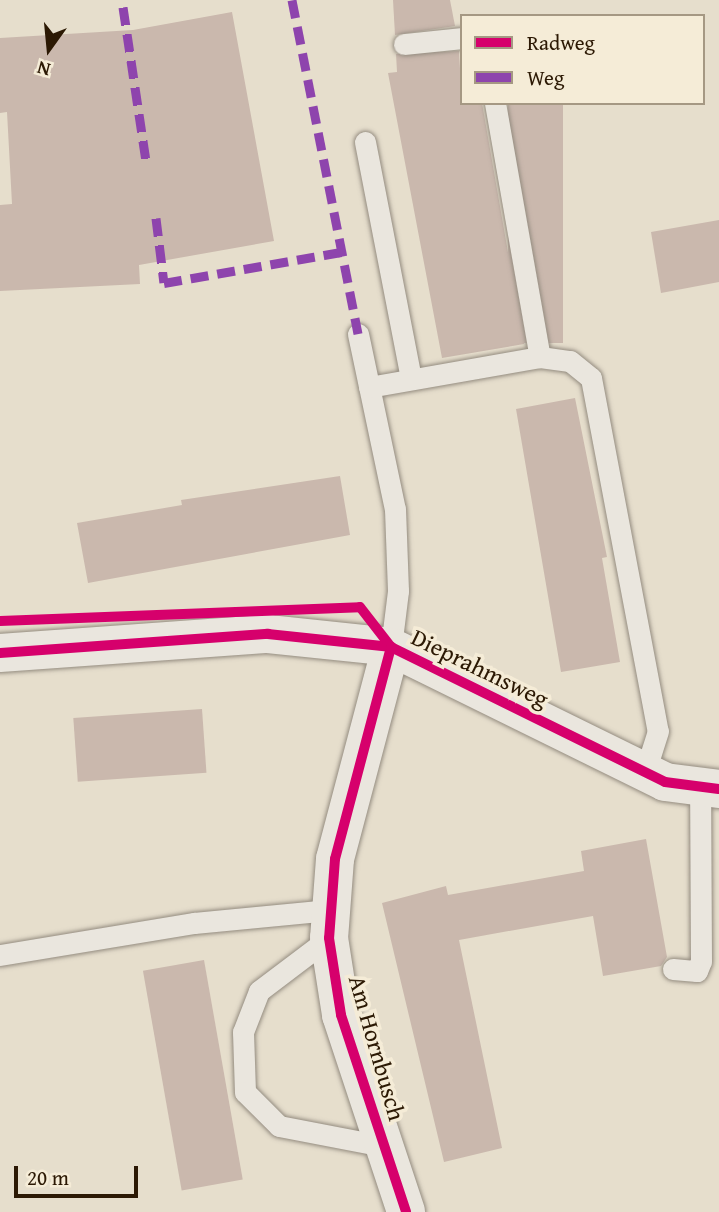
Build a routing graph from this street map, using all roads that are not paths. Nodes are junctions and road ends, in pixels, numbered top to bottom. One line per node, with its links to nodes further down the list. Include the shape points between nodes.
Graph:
1 (460, 38): 2 (lane)
2 (404, 44)
3 (495, 105): 6 (lane)
4 (365, 142): 7 (lane)
5 (358, 334): 8 (lane)
6 (540, 357): 7 (lane); 11 (lane, via 570,361 591,378 658,731)
7 (411, 379): 8 (lane)
8 (369, 387): 9 (lane, via 394,509 398,591)
9 (391, 647): 10 (street, Dieprahmsweg, via 268,634); 11 (street, Dieprahmsweg); 13 (street, Am Hornbusch, via 335,859)
10 (0, 653)
11 (645, 772): 12 (street, Dieprahmsweg)
12 (710, 787): 15 (lane, via 701,961 696,971)
13 (329, 924): 14 (lane, via 194,923); 16 (street, Am Hornbusch, via 341,1015); 16 (lane, via 259,991 243,1032 246,1092 279,1126)
14 (0, 955)
15 (673, 969)
16 (383, 1146): 17 (street, Am Hornbusch)
17 (405, 1212)

